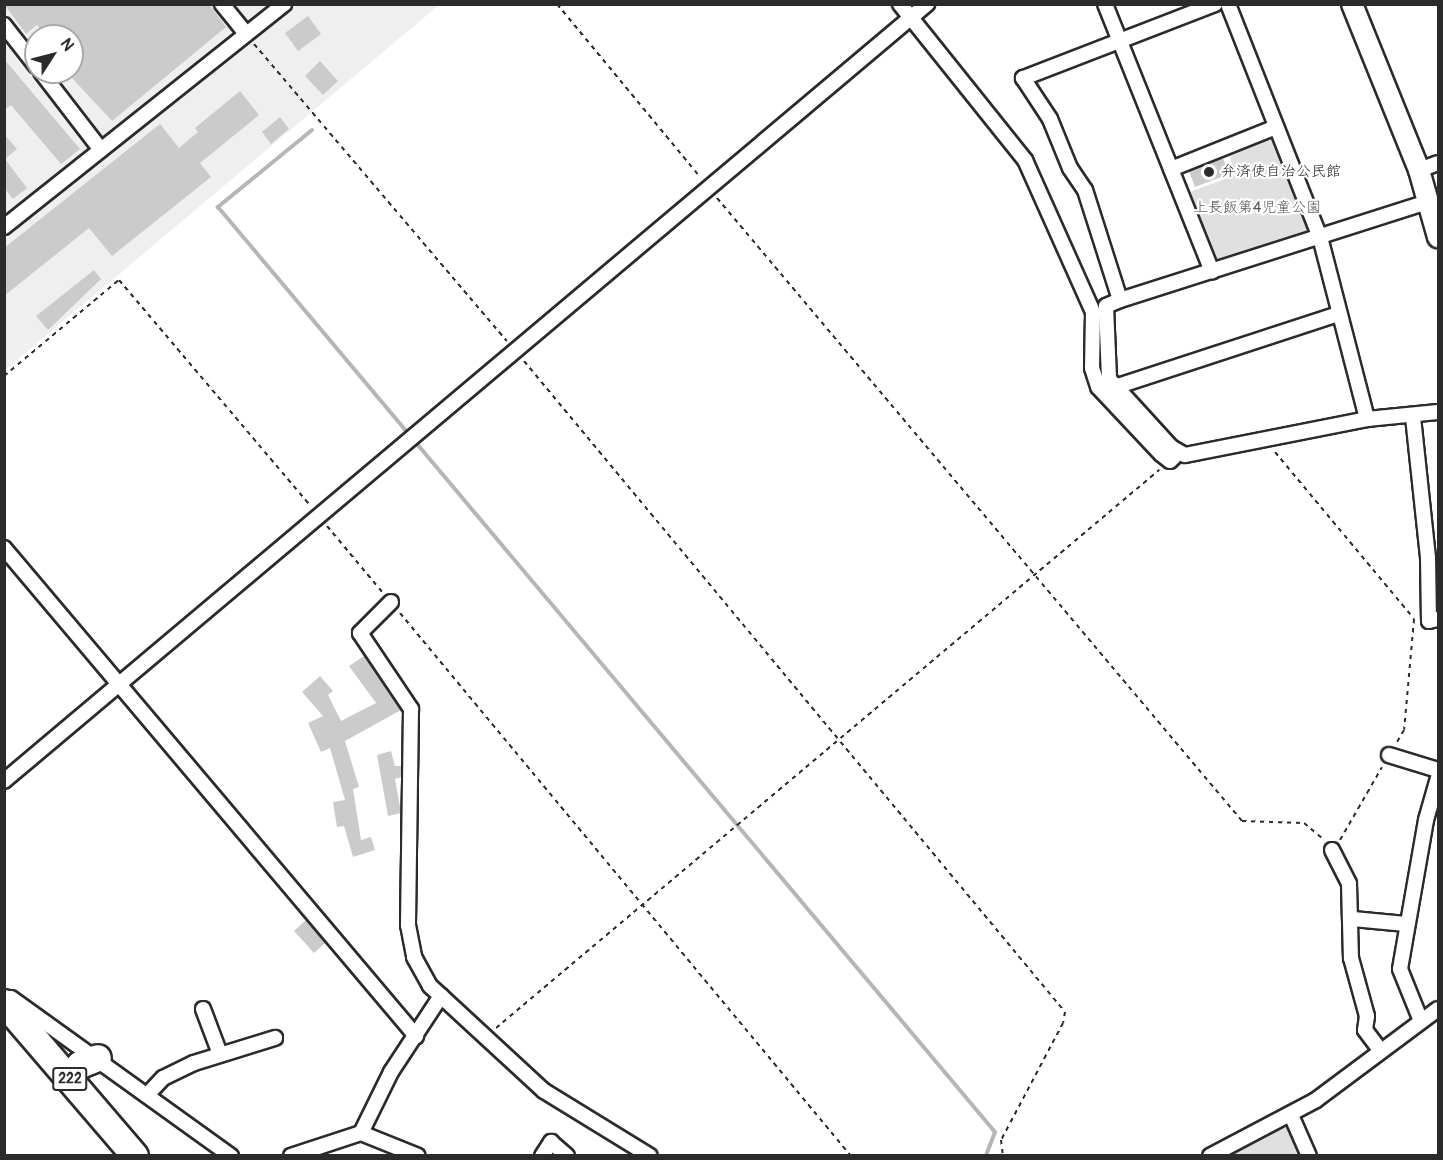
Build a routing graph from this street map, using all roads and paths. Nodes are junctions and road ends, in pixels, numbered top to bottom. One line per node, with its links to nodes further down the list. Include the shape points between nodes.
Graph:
1 (222, 4): 12 (street)
2 (284, 4): 12 (street)
3 (557, 4): 21 (path)
4 (900, 4): 10 (street)
5 (927, 4): 10 (street)
6 (1105, 4): 13 (street)
7 (1215, 4): 13 (street)
8 (1228, 4): 16 (street)
9 (1352, 4): 20 (street)
10 (911, 18): 21 (street); 36 (street, via 1025,160 1094,312 1092,368 1098,387)
11 (4, 25): 14 (street)
12 (246, 34): 17 (street); 29 (path)
13 (1120, 41): 19 (street); 27 (street, via 1023,78 1050,119 1070,168 1085,190)
14 (24, 51)
15 (50, 84): 17 (street)
16 (1276, 127): 19 (street); 24 (street)
17 (101, 150): 23 (street)
18 (1438, 163): 20 (street)
19 (1171, 169): 26 (street)
20 (1419, 170): 22 (street)
21 (708, 188): 29 (street); 39 (path)
22 (1428, 202): 24 (street); 25 (street)
23 (4, 227)
24 (1320, 237): 26 (street); 28 (street)
25 (1438, 237)
26 (1212, 271): 27 (street)
27 (1120, 300): 31 (street, via 1106,306 1110,327 1106,370)
28 (1339, 314): 31 (street); 34 (street)
29 (515, 351): 37 (street); 43 (path)
30 (4, 376): 37 (path, via 119,280)
31 (1115, 387): 36 (street)
32 (1438, 412): 33 (street)
33 (1413, 417): 34 (street); 41 (street, via 1428,558 1429,621)
34 (1366, 419): 36 (street)
35 (1273, 450): 44 (path, via 1414,620 1404,730)
36 (1174, 457): 39 (path)
37 (319, 516): 40 (path); 42 (street)
38 (4, 548): 42 (street)
39 (1034, 576): 43 (path); 49 (path, via 1242,821 1304,823)
40 (391, 602): 50 (path); 54 (street, via 360,633 411,709 408,925 414,957 430,986)
41 (1438, 619)
42 (120, 683): 47 (street); 59 (street)
43 (838, 740): 50 (path); 77 (path, via 1065,1012 1063,1023 1001,1140)
44 (1389, 755): 45 (street); 49 (path)
45 (1438, 770)
46 (1438, 778): 48 (street)
47 (4, 781)
48 (1432, 822): 52 (street)
49 (1332, 850): 51 (street, via 1349,884)
50 (644, 904): 60 (path); 76 (path)
51 (1353, 919): 52 (street); 62 (street, via 1351,958 1367,1016 1365,1030)
52 (1406, 924): 58 (street, via 1400,969)
53 (4, 994): 64 (street)
54 (441, 996): 59 (street); 60 (street)
55 (4, 1003): 65 (highway, 222)
56 (203, 1009): 63 (street)
57 (1438, 1009): 58 (street)
58 (1421, 1021): 62 (street)
59 (416, 1036): 68 (street, via 392,1072)
60 (487, 1036): 75 (street, via 544,1091)
61 (275, 1038): 63 (street)
62 (1381, 1051): 67 (street)
63 (220, 1054): 66 (street, via 163,1078)
64 (98, 1058): 65 (highway, via 80,1065); 66 (street)
65 (69, 1079): 69 (highway, 222)
66 (148, 1094): 70 (street)
67 (1291, 1115): 78 (street); 79 (street)
68 (361, 1133): 71 (street); 72 (street)
69 (135, 1155)
70 (231, 1155)
71 (291, 1155)
72 (418, 1155)
73 (542, 1155): 74 (street, via 550,1142)
74 (567, 1155)
75 (650, 1155)
76 (851, 1155)
77 (1003, 1155)
78 (1210, 1155)
79 (1309, 1155)

